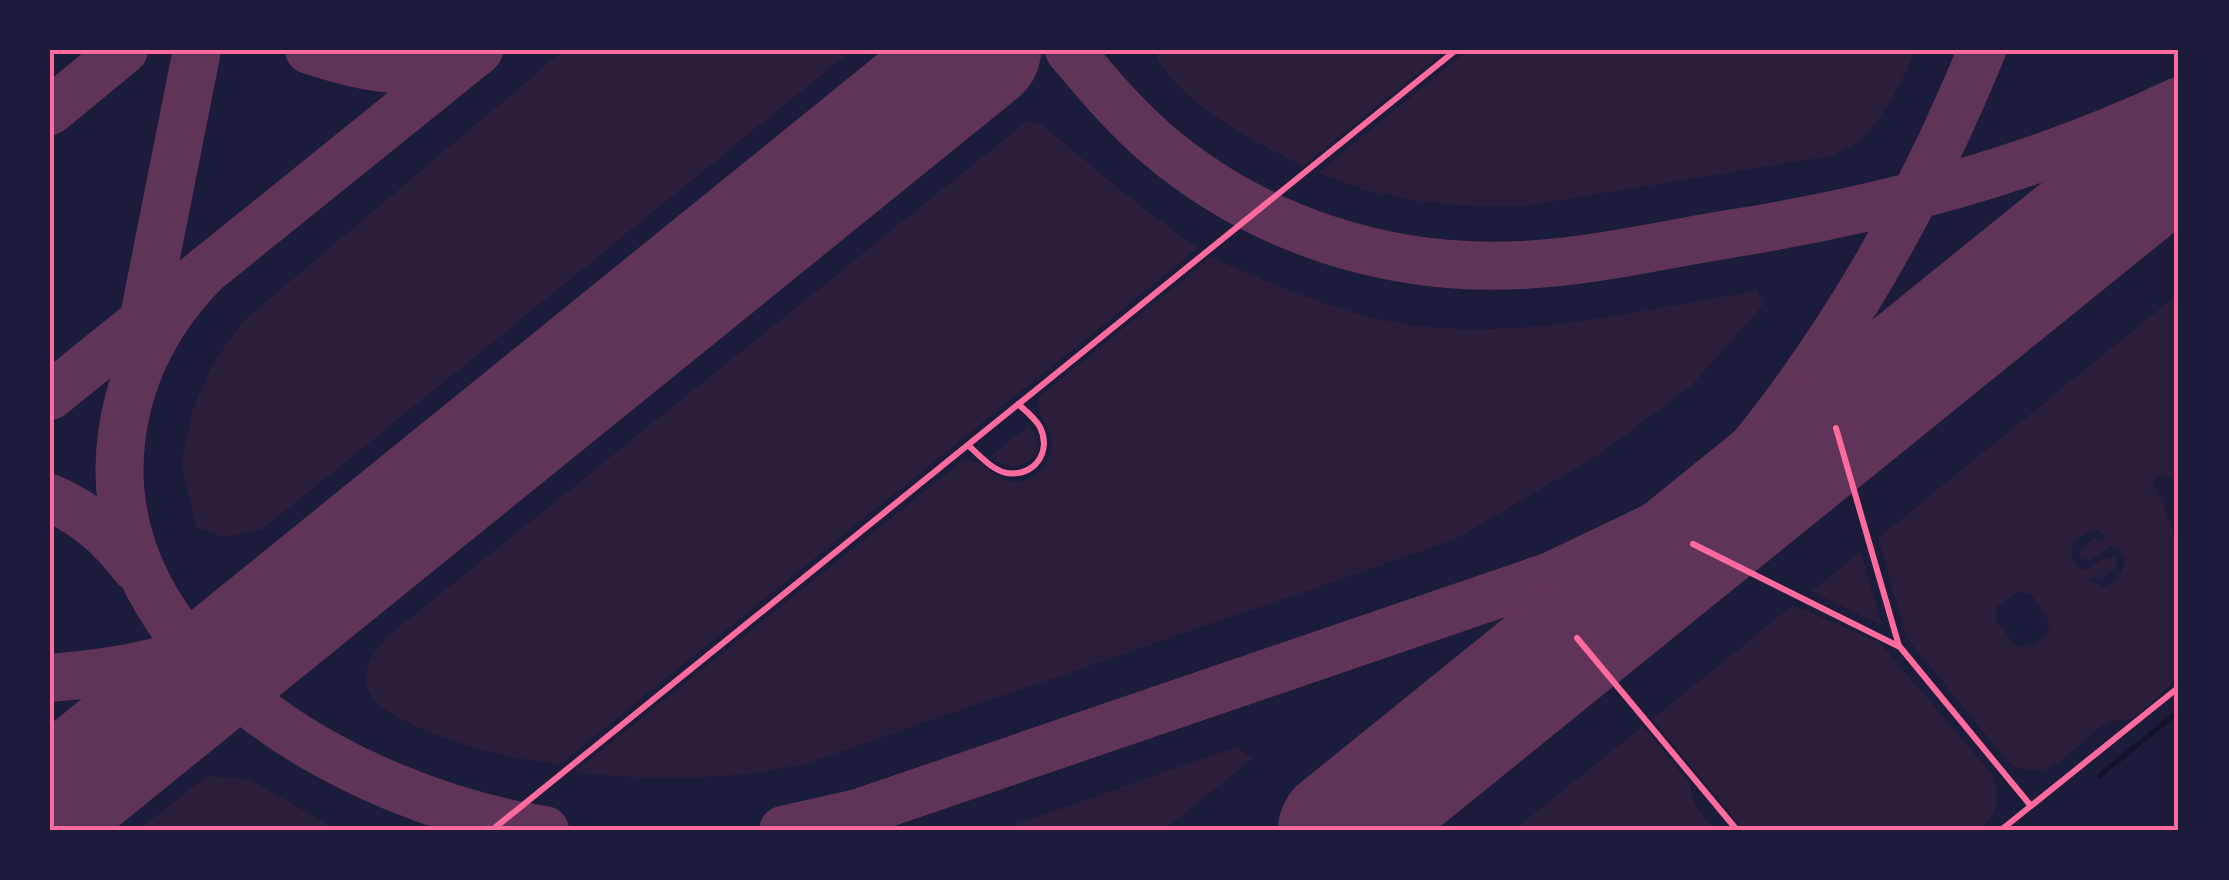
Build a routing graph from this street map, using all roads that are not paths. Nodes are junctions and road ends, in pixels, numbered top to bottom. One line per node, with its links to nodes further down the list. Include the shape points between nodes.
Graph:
1 (1456, 50): 2 (lane)
2 (1018, 404): 4 (lane); 4 (lane, via 1042,432 1041,458 1033,468 1006,473)
3 (1836, 428): 7 (lane)
4 (969, 446): 10 (lane)
5 (1693, 544): 7 (lane)
6 (1577, 638): 11 (lane)
7 (1900, 647): 9 (lane)
8 (2179, 687): 9 (lane)
9 (2031, 806): 12 (lane)
10 (492, 830)
11 (1738, 830)
12 (2001, 830)

